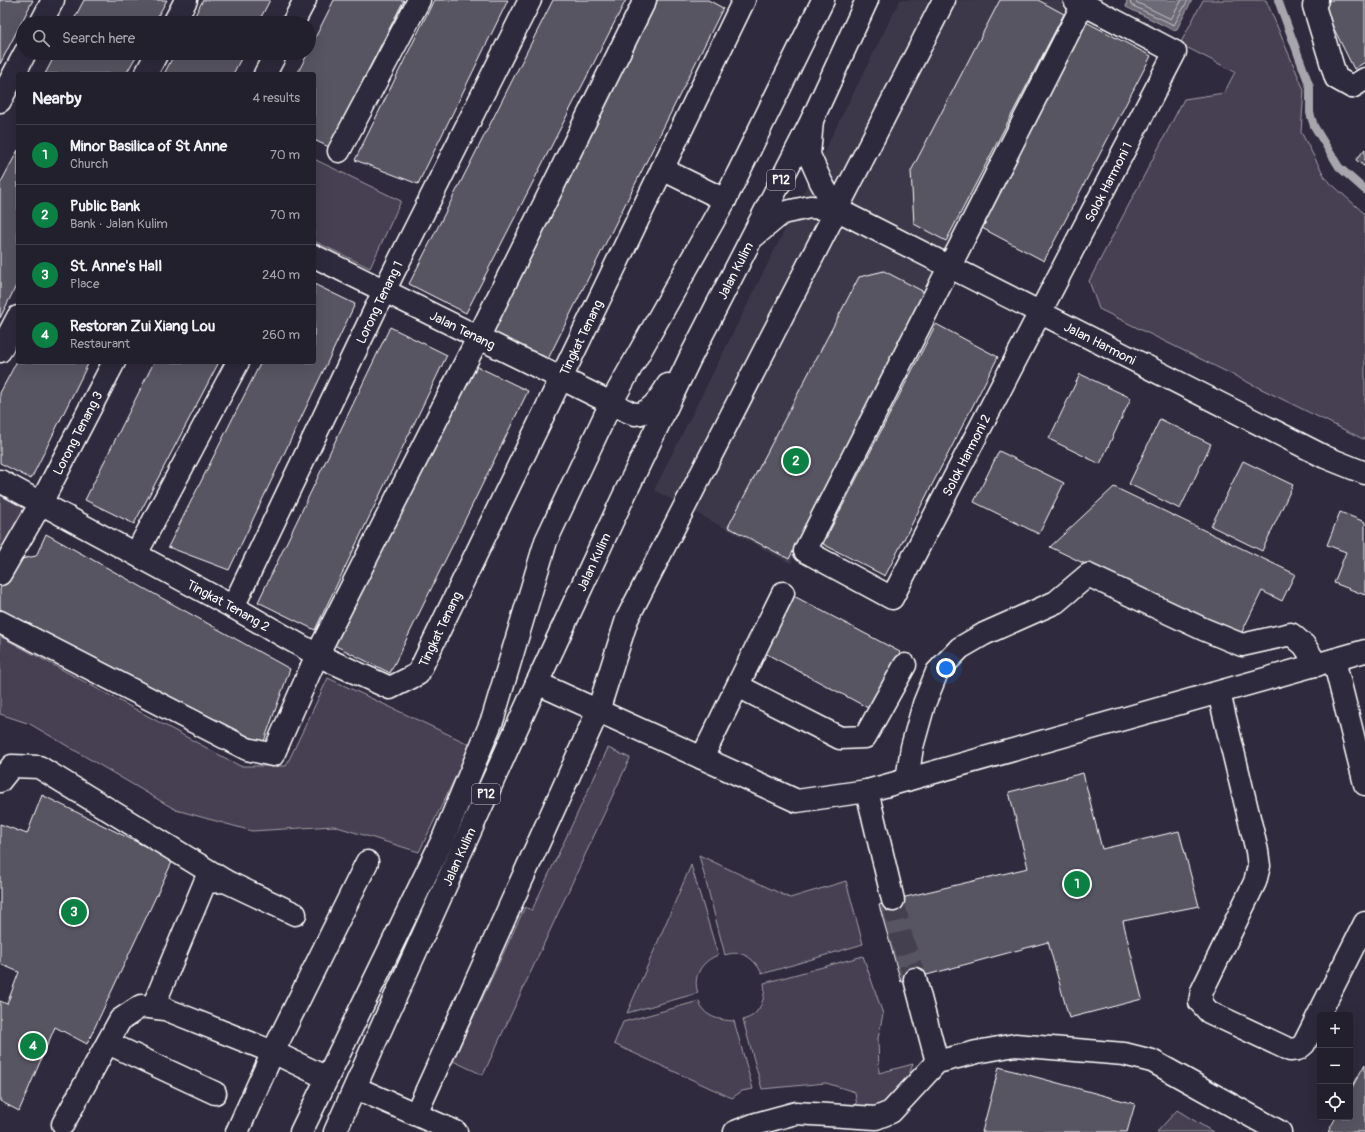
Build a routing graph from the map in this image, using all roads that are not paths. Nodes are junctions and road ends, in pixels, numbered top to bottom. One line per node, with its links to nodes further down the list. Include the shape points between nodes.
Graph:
1 (53, 0): 13 (street)
2 (186, 0): 14 (street)
3 (305, 0): 15 (street)
4 (420, 0): 26 (street)
5 (530, 0): 33 (street, Lorong Tenang 1)
6 (645, 0): 36 (street)
7 (744, 0): 27 (street, Tingkat Tenang)
8 (823, 0): 28 (street, Jalan Kulim)
9 (867, 0): 25 (street, Jalan Kulim / P12)
10 (944, 0): 29 (street)
11 (1317, 0): 23 (street, via 1314,6 1336,78 1352,87)
12 (1081, 1): 32 (street); 34 (street, Solok Harmoni 1, via 1175,52)
13 (45, 16)
14 (178, 16)
15 (296, 16)
16 (22, 60): 19 (street)
17 (153, 60): 20 (street)
18 (272, 60): 21 (street)
19 (17, 72)
20 (147, 72)
21 (266, 72)
22 (16, 75): 24 (street)
23 (1365, 79)
24 (5, 102)
25 (812, 120): 29 (street, via 809,155); 30 (street, Jalan Kulim / P12)
26 (339, 151)
27 (662, 169): 28 (street); 41 (street, Tingkat Tenang)
28 (725, 200): 42 (street, Jalan Kulim)
29 (836, 209): 30 (street, via 810,207 782,213); 32 (street, Jalan Harmoni); 59 (street, via 627,619)
30 (752, 238): 38 (street, Jalan Kulim / P12)
31 (316, 257): 33 (street, Jalan Tenang)
32 (950, 267): 34 (street, Jalan Harmoni); 34 (street, Solok Harmoni 2, via 805,551 892,598)
33 (384, 291): 36 (street, Jalan Tenang); 49 (street, Lorong Tenang 1)
34 (1040, 312): 43 (street, Jalan Harmoni, via 1325,457)
35 (16, 321): 37 (street)
36 (478, 338): 41 (street, Jalan Tenang); 52 (street)
37 (0, 351)
38 (690, 358): 42 (street, Jalan Tenang, via 655,403 644,412 635,414); 56 (street, Jalan Kulim / P12)
39 (113, 364): 45 (street, Lorong Tenang 3)
40 (237, 364): 46 (street)
41 (560, 378): 42 (street, Jalan Tenang); 55 (street, Tingkat Tenang)
42 (611, 404): 75 (street, Jalan Kulim, via 546,541 493,718 443,839)
43 (1365, 473)
44 (0, 481): 45 (street, Tingkat Tenang 2)
45 (41, 503): 46 (street, Tingkat Tenang 2); 47 (street, Lorong Tenang 3)
46 (136, 554): 49 (street, Tingkat Tenang 2)
47 (0, 574)
48 (783, 593): 57 (street)
49 (233, 607): 52 (street, Tingkat Tenang 2)
50 (0, 622): 52 (street, via 247,749 272,755)
51 (1365, 651): 53 (street)
52 (317, 655): 55 (street, Tingkat Tenang 2, via 390,688)
53 (1326, 662): 58 (street); 61 (street, via 1291,634 1242,644 1203,629 1088,575 1056,602 984,634 960,648 937,672 920,718); 63 (street)
54 (905, 665): 57 (street, via 865,737 840,738)
55 (418, 674)
56 (536, 683): 59 (street); 76 (street, Jalan Kulim / P12)
57 (738, 686): 60 (street)
58 (1220, 693): 61 (street); 69 (street, via 1259,866 1255,882 1202,991 1200,1002 1209,1012 1290,1050 1298,1050 1304,1044)
59 (598, 711): 60 (street); 78 (street)
60 (702, 758): 64 (street, via 797,801)
61 (907, 780): 64 (street)
62 (0, 781): 66 (street, via 12,766 39,767)
63 (1365, 784)
64 (867, 791): 67 (street)
65 (368, 862): 73 (street)
66 (225, 881): 68 (street); 71 (street, via 205,882)
67 (893, 900)
68 (295, 914)
69 (1365, 923)
70 (915, 979): 74 (street)
71 (153, 1007): 72 (street, via 141,1006 120,1020); 73 (street)
72 (108, 1043): 77 (street); 79 (street)
73 (273, 1052): 75 (street); 80 (street)
74 (937, 1062): 84 (street, via 891,1112 876,1118 796,1113); 85 (street, via 1015,1045 1124,1054 1152,1061)
75 (327, 1078): 81 (street, Jalan Kulim)
76 (356, 1088): 78 (street); 82 (street, Jalan Kulim / P12)
77 (215, 1094)
78 (416, 1114): 83 (street)
79 (64, 1124)
80 (237, 1132)
81 (301, 1132)
82 (335, 1132)
83 (456, 1132)
84 (735, 1132)
85 (1280, 1132)

